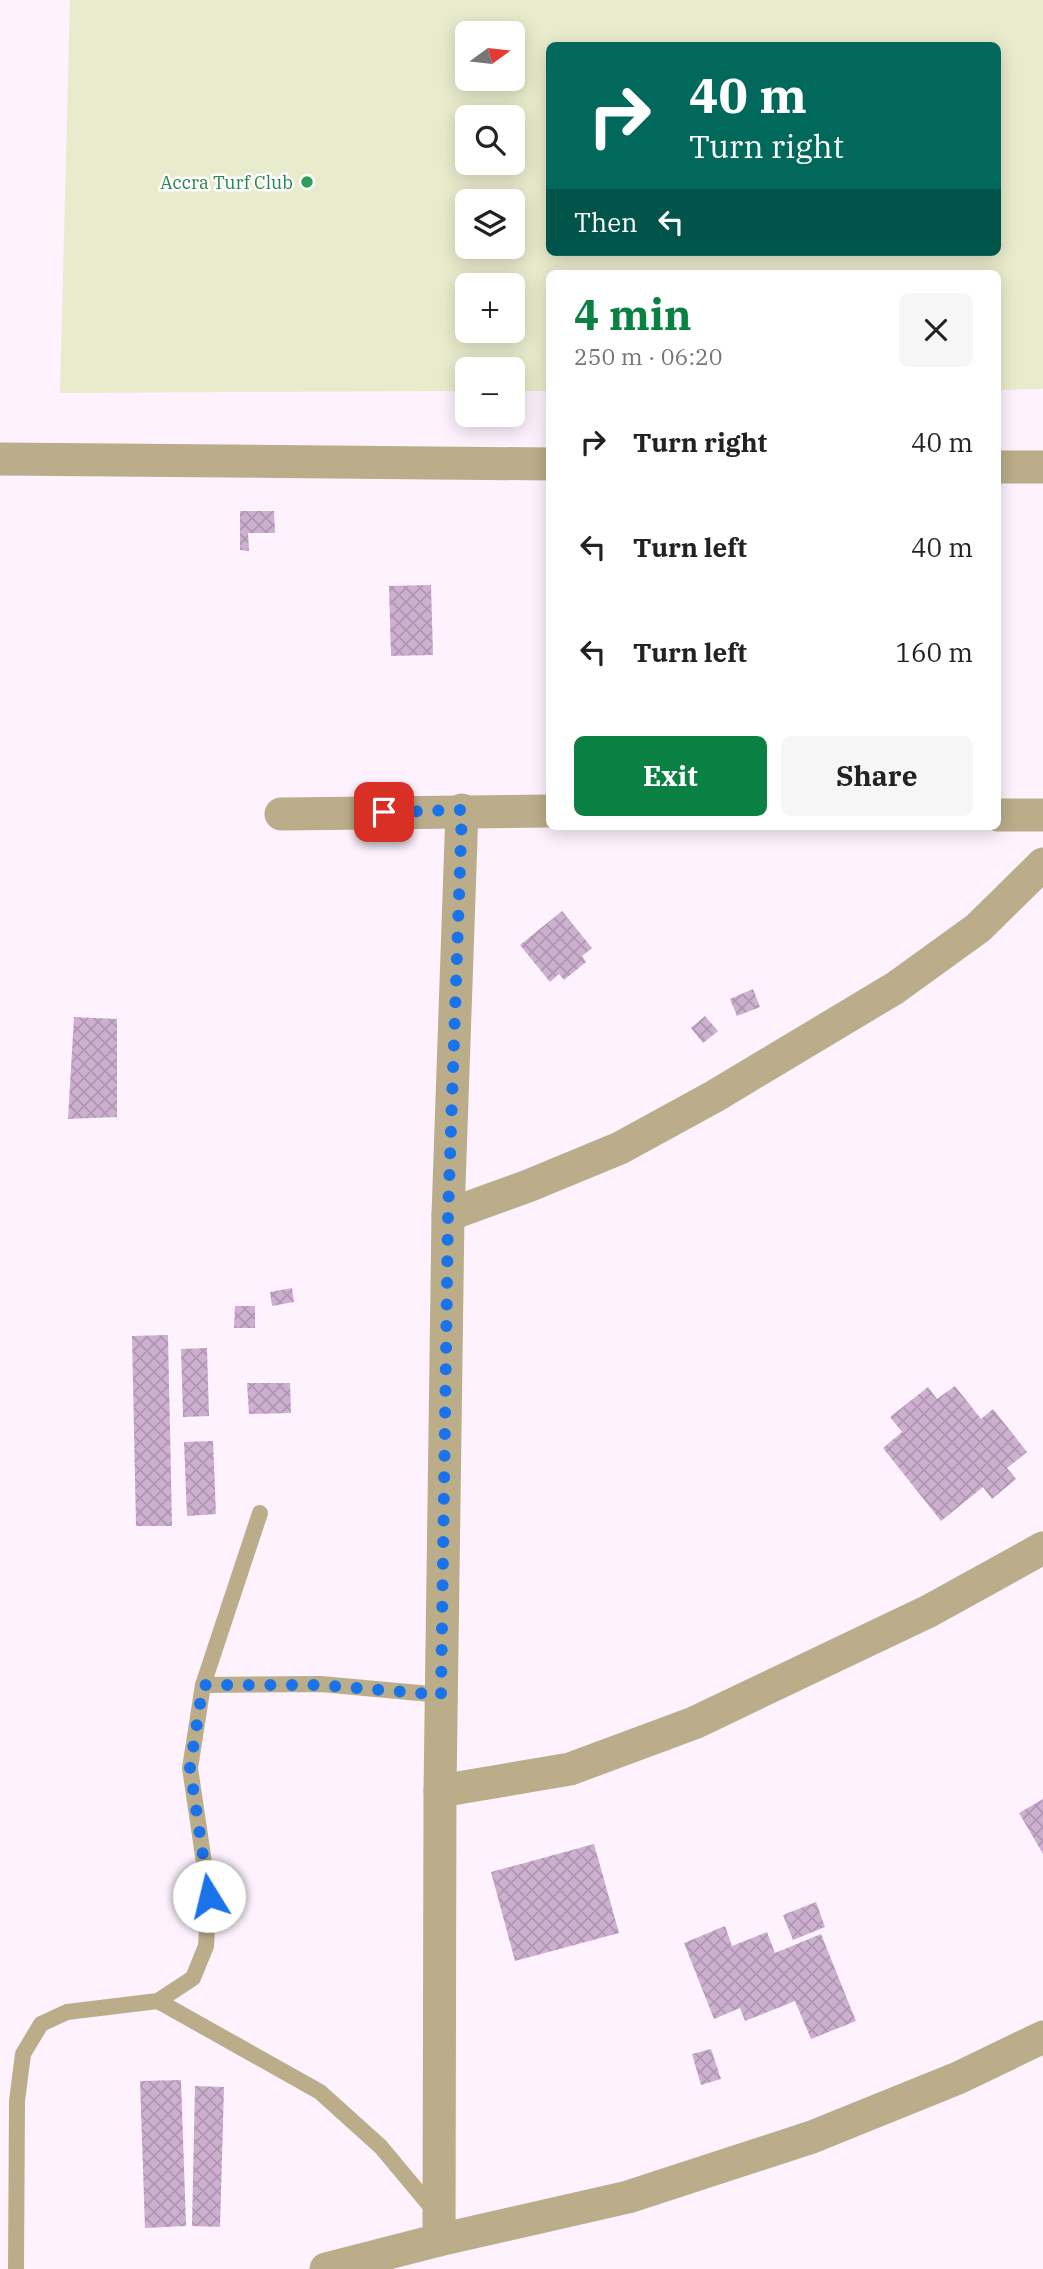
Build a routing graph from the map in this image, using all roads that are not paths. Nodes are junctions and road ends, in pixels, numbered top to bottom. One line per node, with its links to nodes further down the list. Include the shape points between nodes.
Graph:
1 (0, 459): 2 (street)
2 (546, 464)
3 (1001, 467): 4 (street)
4 (1043, 467)
5 (462, 810): 6 (street); 7 (street); 11 (street)
6 (546, 811)
7 (281, 814)
8 (1001, 815): 9 (street)
9 (1043, 815)
10 (1043, 864): 11 (street, via 978,928 895,988 715,1096 620,1148)
11 (448, 1215): 15 (street)
12 (260, 1513): 14 (lane)
13 (1043, 1548): 16 (street, via 929,1611 694,1723 570,1769)
14 (203, 1685): 15 (lane, via 321,1685); 17 (lane, via 190,1768 209,1896 206,1946 193,1978)
15 (441, 1695): 16 (street)
16 (440, 1791): 19 (street)
17 (158, 2001): 19 (lane, via 320,2092 382,2147); 20 (lane, via 67,2012 41,2024 23,2054 17,2101)
18 (1043, 2037): 19 (street, via 958,2078 812,2137 628,2197)
19 (439, 2227): 21 (street)
20 (16, 2269)
21 (326, 2269)

